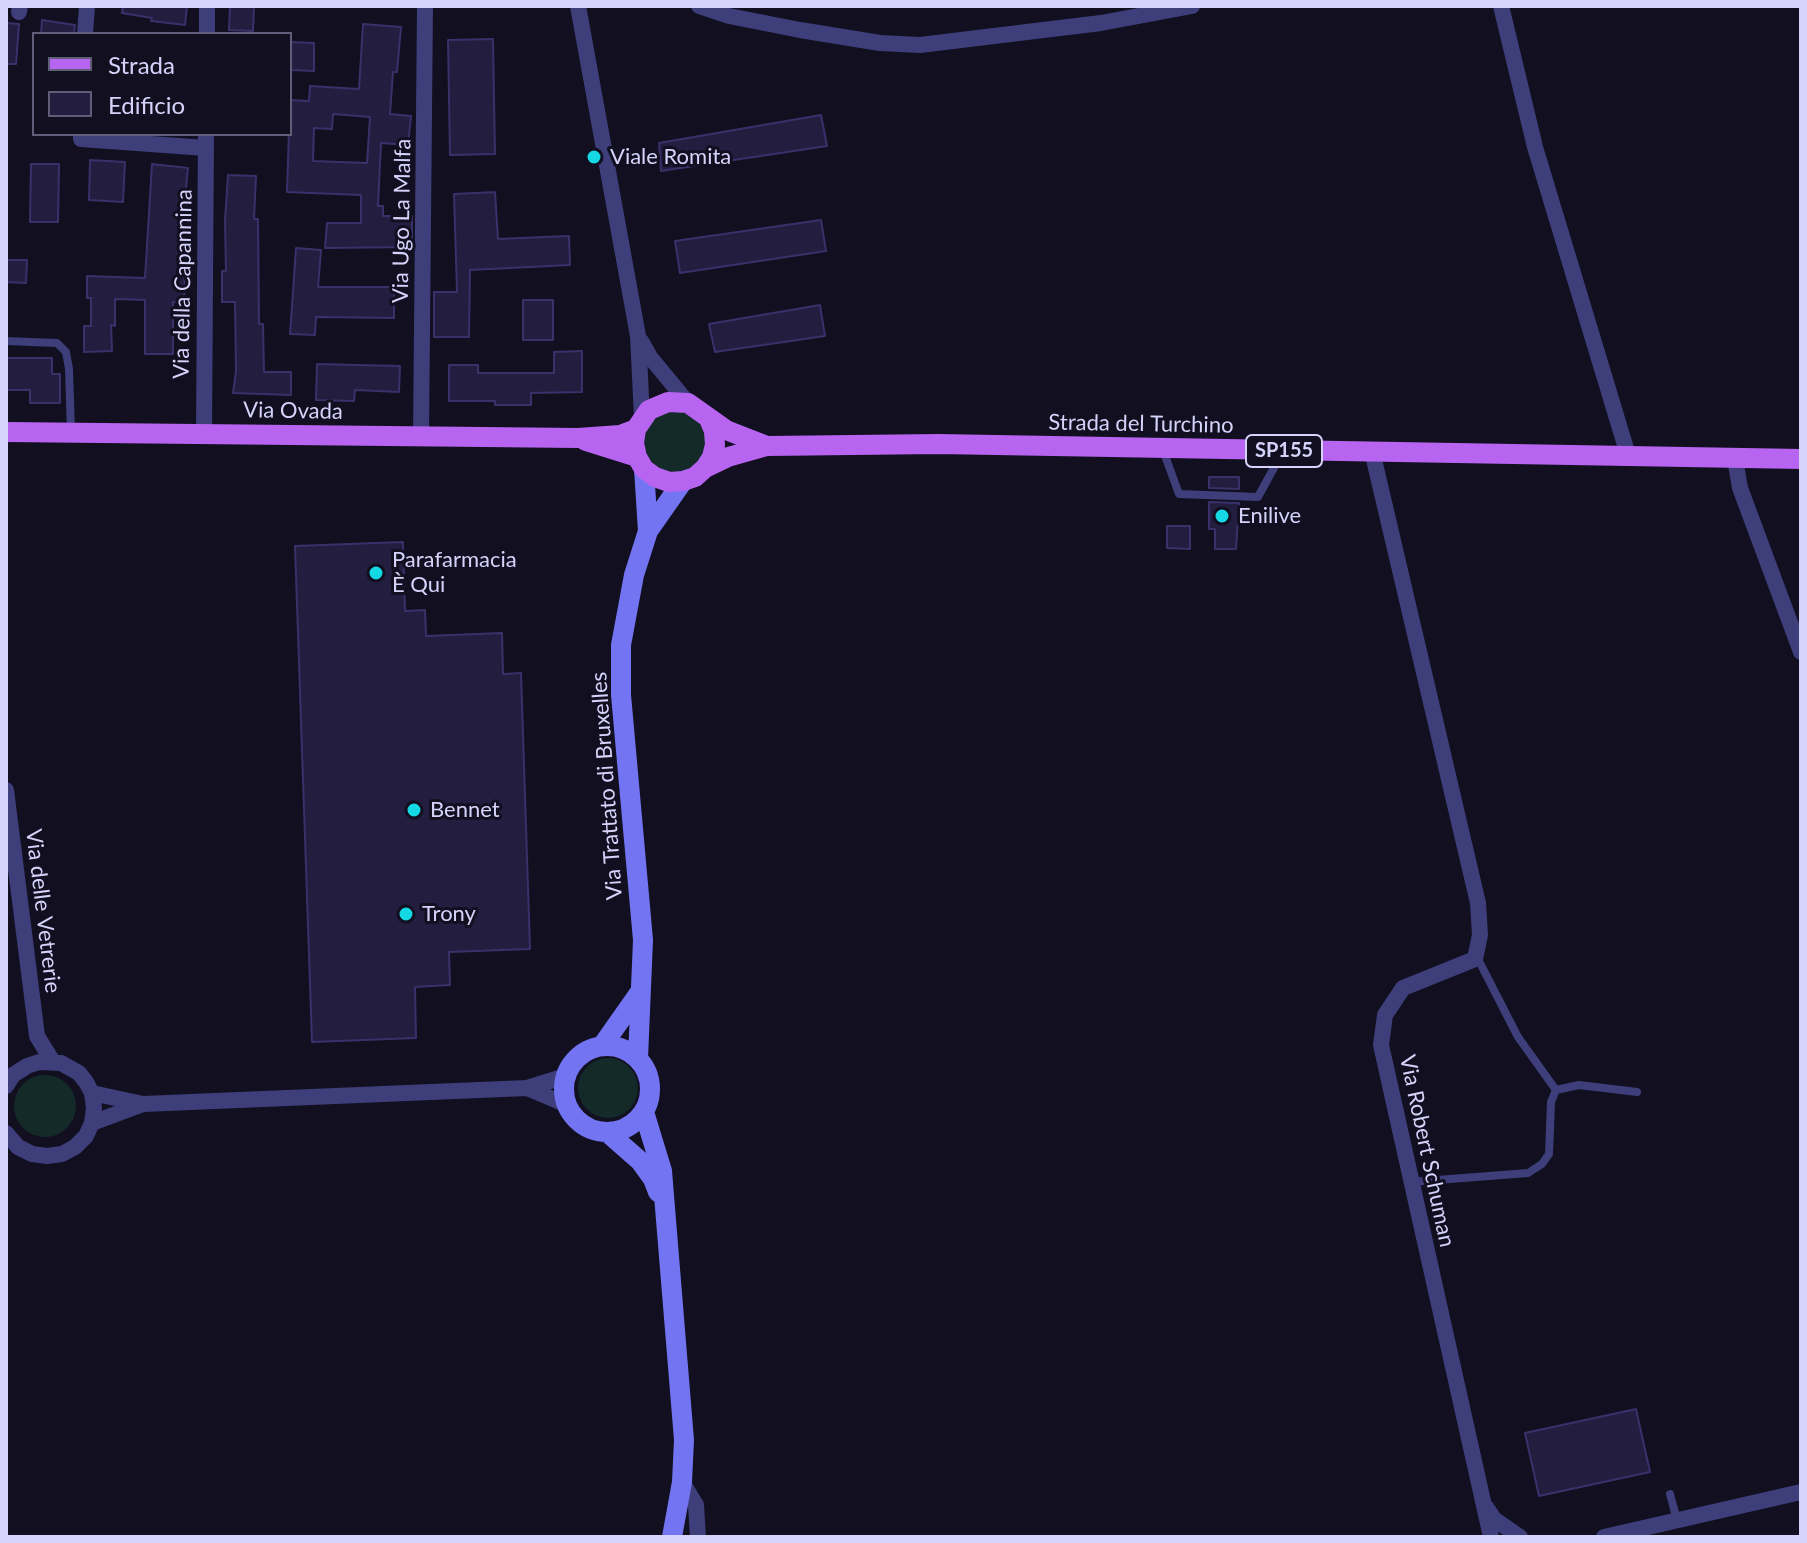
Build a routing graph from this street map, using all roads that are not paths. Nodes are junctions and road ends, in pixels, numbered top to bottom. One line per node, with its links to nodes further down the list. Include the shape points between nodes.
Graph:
1 (87, 6): 8 (street)
2 (207, 6): 9 (street)
3 (425, 6): 20 (street, Via Ugo La Malfa)
4 (578, 6): 12 (street)
5 (699, 6): 6 (street, via 800,30 920,45)
6 (1192, 6)
7 (1501, 6): 26 (street, via 1535,147)
8 (85, 32)
9 (207, 32)
10 (81, 136): 11 (street)
11 (206, 141): 19 (street, Via della Capannina)
12 (638, 336): 14 (street); 16 (street)
13 (6, 341): 18 (lane, via 57,343 66,352)
14 (688, 403): 15 (main road); 16 (main road, via 658,404)
15 (709, 419): 22 (main road, Strada del Turchino / SP155); 30 (main road, via 715,445)
16 (639, 423): 21 (main road, Via Ovada, via 620,435); 29 (main road, via 634,443)
17 (7, 433): 18 (main road, Via Ovada)
18 (71, 433): 19 (main road, Via Ovada)
19 (204, 434): 20 (main road, Via Ovada)
20 (421, 436): 21 (main road, Via Ovada)
21 (578, 438): 29 (main road, Via Ovada)
22 (767, 446): 23 (main road, Strada del Turchino / SP155); 30 (main road, Strada del Turchino / SP155)
23 (1163, 449): 24 (main road, Strada del Turchino / SP155); 24 (lane, via 1179,494 1258,497)
24 (1283, 451): 25 (main road, Strada del Turchino / SP155)
25 (1372, 451): 26 (main road, Strada del Turchino / SP155); 35 (street, via 1478,903)
26 (1628, 455): 27 (main road, Strada del Turchino / SP155)
27 (1735, 459): 28 (main road, Strada del Turchino / SP155); 33 (street, via 1740,488)
28 (1801, 459)
29 (641, 463): 31 (main road, via 655,477); 32 (main road, Via Trattato di Bruxelles)
30 (705, 468): 31 (main road)
31 (683, 481): 32 (main road, Via Trattato di Bruxelles)
32 (648, 531): 36 (main road, Via Trattato di Bruxelles, via 621,645 643,940)
33 (1801, 652)
34 (6, 790): 37 (street, Via delle Vetrerie)
35 (1475, 959): 45 (lane, via 1518,1037); 54 (street, Via Robert Schuman, via 1403,988 1385,1015 1381,1045)
36 (640, 992): 38 (main road); 39 (main road, Via Trattato di Bruxelles)
37 (37, 1036): 40 (street); 41 (street)
38 (602, 1046): 39 (main road, via 615,1046); 42 (main road, via 577,1058)
39 (638, 1058): 50 (main road, via 651,1090)
40 (53, 1062): 41 (street); 47 (street, via 79,1073)
41 (27, 1066): 43 (street)
42 (566, 1076): 44 (street); 49 (main road)
43 (6, 1086)
44 (527, 1088): 48 (street); 49 (street)
45 (1556, 1090): 46 (lane, via 1579,1085); 54 (lane, via 1549,1154 1528,1173)
46 (1637, 1092)
47 (92, 1093): 48 (street); 51 (street)
48 (143, 1104): 51 (street)
49 (567, 1105): 52 (main road, via 583,1125)
50 (644, 1112): 52 (main road, via 622,1130); 55 (main road, via 662,1171)
51 (92, 1123): 53 (street, via 75,1147 47,1156 18,1147)
52 (607, 1132): 55 (main road, via 640,1161)
53 (6, 1133)
54 (1411, 1182): 59 (street, Via Robert Schuman)
55 (665, 1208): 56 (main road, via 684,1440)
56 (682, 1482): 61 (main road); 62 (street, via 696,1505)
57 (1801, 1492): 60 (street)
58 (1670, 1494): 60 (lane)
59 (1481, 1499): 63 (street, Via Robert Schuman); 64 (street, via 1494,1519)
60 (1677, 1520): 65 (street)
61 (672, 1537)
62 (698, 1537)
63 (1491, 1537)
64 (1520, 1537)
65 (1604, 1537)

